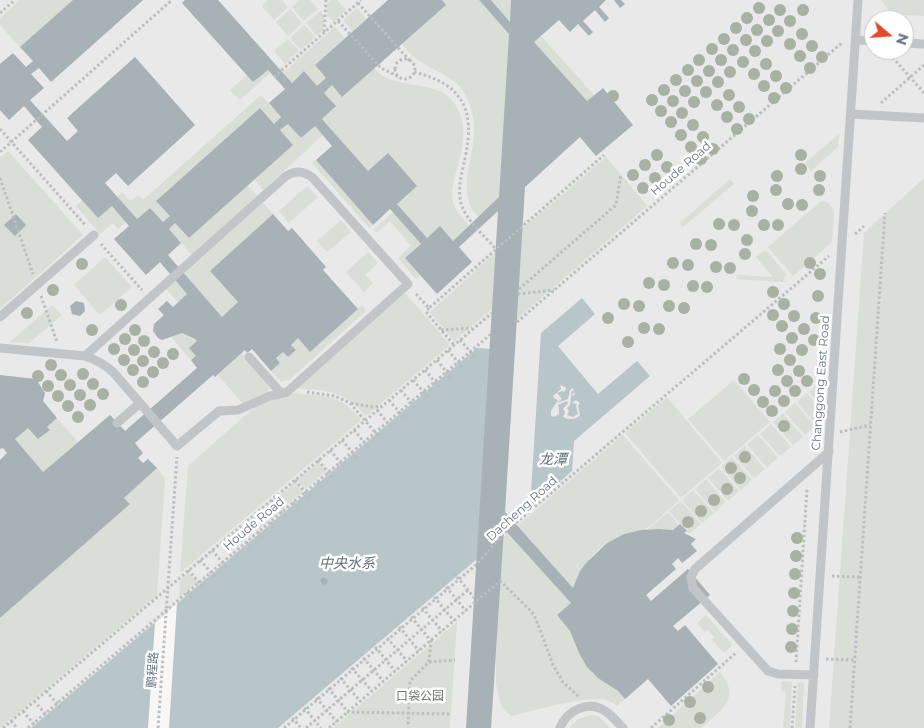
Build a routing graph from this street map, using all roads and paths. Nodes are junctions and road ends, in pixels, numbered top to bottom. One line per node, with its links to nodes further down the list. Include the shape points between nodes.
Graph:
1 (15, 0): 7 (path)
2 (172, 0): 24 (path)
3 (326, 0): 9 (path)
4 (361, 0): 6 (path)
5 (858, 0): 10 (lane, Changgong East Road)
6 (358, 3): 8 (path); 13 (path)
7 (0, 13)
8 (338, 21): 9 (path); 17 (path, via 381,68)
9 (324, 33): 16 (path)
10 (856, 35): 11 (lane); 20 (lane, Changgong East Road); 35 (path, Houde Road)
11 (864, 38)
12 (895, 60): 18 (path)
13 (410, 61): 15 (path); 17 (path, via 404,59 396,64 396,74)
14 (924, 65): 18 (path)
15 (414, 72): 17 (path, via 407,78); 32 (path, via 446,84 463,103 469,128 460,202 465,214)
16 (274, 77)
17 (401, 78)
18 (910, 78): 19 (path); 21 (path)
19 (924, 93)
20 (852, 114): 21 (lane); 31 (lane, Changgong East Road)
21 (868, 115): 22 (lane)
22 (924, 118)
23 (0, 129): 24 (path)
24 (11, 142): 25 (path); 30 (path)
25 (0, 152)
26 (604, 155): 32 (path)
27 (621, 174): 34 (path, via 616,205)
28 (885, 213): 78 (path)
29 (864, 226): 31 (path, Dacheng Road)
30 (94, 235): 37 (path); 40 (lane)
31 (842, 244): 82 (lane, Changgong East Road); 126 (path, Dacheng Road, via 503,534)
32 (496, 249): 38 (path)
33 (408, 284): 37 (lane, via 312,177 294,171); 38 (path); 64 (lane)
34 (518, 289)
35 (554, 290): 36 (path); 41 (path, Houde Road)
36 (518, 294)
37 (149, 298): 50 (lane)
38 (430, 308): 43 (path, via 426,312)
39 (492, 313): 42 (path)
40 (0, 318)
41 (517, 322)
42 (474, 328): 43 (path); 45 (path)
43 (441, 330): 46 (path)
44 (491, 334): 49 (path, Houde Road)
45 (460, 340): 46 (path); 49 (path)
46 (454, 345): 48 (path)
47 (0, 348): 50 (lane)
48 (448, 350): 53 (path); 54 (path)
49 (470, 352): 52 (path); 54 (path, Houde Road)
50 (85, 356): 68 (lane, via 106,365)
51 (249, 357): 64 (lane)
52 (475, 357)
53 (436, 360): 56 (path); 57 (path)
54 (458, 362): 55 (path); 57 (path, Houde Road)
55 (463, 368)
56 (424, 370): 59 (path); 60 (path)
57 (446, 372): 58 (path); 60 (path, Houde Road)
58 (451, 378)
59 (413, 380): 62 (path); 63 (path)
60 (435, 382): 61 (path); 63 (path, Houde Road)
61 (440, 388)
62 (401, 390): 66 (path); 67 (path)
63 (423, 392): 65 (path); 67 (path, Houde Road)
64 (284, 393): 69 (path, via 295,390 326,394); 86 (lane, via 238,410 219,411)
65 (428, 397)
66 (389, 400): 70 (path); 73 (path)
67 (411, 402): 71 (path); 73 (path, Houde Road)
68 (140, 403): 77 (lane); 86 (lane)
69 (350, 403): 70 (path); 75 (path)
70 (383, 406): 72 (path)
71 (416, 408)
72 (377, 410): 75 (path); 76 (path)
73 (399, 412): 74 (path); 76 (path, Houde Road)
74 (404, 418)
75 (366, 420): 80 (path); 81 (path)
76 (387, 422): 79 (path); 81 (path, Houde Road)
77 (117, 423)
78 (870, 425): 82 (path); 166 (path)
79 (392, 428)
80 (354, 430): 84 (path); 85 (path)
81 (376, 432): 83 (path); 85 (path, Houde Road)
82 (830, 434): 90 (lane, Changgong East Road)
83 (380, 438)
84 (342, 440): 88 (path); 89 (path)
85 (364, 442): 87 (path); 89 (path, Houde Road)
86 (177, 446): 129 (path, 鹏程路)
87 (369, 448)
88 (330, 450): 92 (path); 93 (path)
89 (352, 452): 91 (path); 93 (path, Houde Road)
90 (829, 452): 95 (lane); 162 (lane, Changgong East Road)
91 (357, 458)
92 (318, 460): 96 (path); 98 (path)
93 (340, 462): 94 (path); 96 (path, Houde Road)
94 (345, 468)
95 (808, 470): 157 (lane, via 695,569 691,576 693,588); 174 (path)
96 (328, 472): 97 (path); 99 (path, Houde Road)
97 (333, 478)
98 (295, 480): 101 (path); 103 (path)
99 (317, 482): 100 (path); 101 (path, Houde Road)
100 (322, 488)
101 (305, 492): 102 (path); 104 (path, Houde Road)
102 (310, 498)
103 (271, 500): 106 (path); 108 (path)
104 (293, 502): 105 (path); 106 (path, Houde Road)
105 (298, 508)
106 (281, 512): 107 (path); 109 (path, Houde Road)
107 (286, 518)
108 (248, 520): 111 (path); 113 (path)
109 (270, 522): 110 (path); 111 (path, Houde Road)
110 (274, 528)
111 (258, 532): 112 (path); 114 (path, Houde Road)
112 (263, 538)
113 (224, 540): 116 (path); 117 (path)
114 (246, 542): 115 (path); 117 (path, Houde Road)
115 (251, 548)
116 (212, 550): 119 (path); 120 (path)
117 (234, 552): 118 (path); 120 (path, Houde Road)
118 (239, 558)
119 (200, 560): 122 (path); 123 (path)
120 (222, 562): 121 (path); 123 (path, Houde Road)
121 (227, 568)
122 (188, 570): 127 (path); 129 (path)
123 (211, 572): 125 (path); 127 (path, Houde Road)
124 (454, 574): 126 (path)
125 (216, 578)
126 (459, 579): 131 (path, Dacheng Road); 132 (path)
127 (199, 582): 130 (path); 133 (path, Houde Road)
128 (443, 583): 131 (path)
129 (168, 588): 143 (path, 鹏程路); 182 (path)
130 (204, 588)
131 (447, 588): 136 (path, Dacheng Road); 137 (path)
132 (468, 590): 137 (path); 138 (path)
133 (187, 592): 135 (path); 143 (path, Houde Road)
134 (431, 593): 136 (path)
135 (192, 598)
136 (436, 599): 140 (path, Dacheng Road); 141 (path)
137 (457, 600): 141 (path); 142 (path)
138 (478, 601): 142 (path); 191 (path, via 500,581 519,599 536,619 563,682)
139 (419, 604): 140 (path)
140 (424, 609): 145 (path, Dacheng Road); 146 (path)
141 (445, 610): 146 (path); 147 (path)
142 (466, 611): 147 (path)
143 (166, 612): 189 (path, Houde Road); 213 (path, 鹏程路)
144 (408, 613): 145 (path)
145 (412, 618): 149 (path, Dacheng Road); 150 (path)
146 (433, 620): 150 (path); 151 (path)
147 (454, 621): 151 (path)
148 (396, 624): 149 (path)
149 (400, 629): 153 (path, Dacheng Road); 154 (path)
150 (421, 630): 154 (path); 155 (path)
151 (442, 631): 155 (path)
152 (384, 634): 153 (path)
153 (388, 639): 158 (path, Dacheng Road); 159 (path)
154 (409, 640): 159 (path); 160 (path)
155 (431, 641): 160 (path); 168 (path)
156 (372, 644): 158 (path)
157 (744, 646): 174 (lane, via 768,671); 221 (path)
158 (377, 649): 163 (path, Dacheng Road); 164 (path)
159 (398, 650): 164 (path); 167 (path)
160 (419, 651): 167 (path)
161 (360, 654): 163 (path)
162 (815, 658): 166 (path); 175 (lane, Changgong East Road)
163 (365, 659): 170 (path, Dacheng Road); 171 (path)
164 (386, 660): 171 (path); 172 (path)
165 (454, 660): 168 (path)
166 (854, 660): 224 (path)
167 (407, 661): 172 (path)
168 (429, 662): 197 (path, via 410,681)
169 (348, 664): 170 (path)
170 (353, 669): 176 (path, Dacheng Road); 177 (path)
171 (374, 670): 177 (path); 178 (path)
172 (395, 671): 178 (path)
173 (337, 674): 176 (path)
174 (795, 675): 175 (lane); 222 (path)
175 (814, 675): 223 (lane, Changgong East Road)
176 (341, 679): 180 (path, Dacheng Road); 181 (path)
177 (362, 680): 181 (path); 183 (path)
178 (384, 681): 183 (path)
179 (325, 684): 180 (path)
180 (329, 689): 185 (path, Dacheng Road); 186 (path)
181 (350, 690): 186 (path); 188 (path)
182 (46, 691): 187 (path); 189 (path)
183 (372, 691): 188 (path)
184 (313, 694): 185 (path)
185 (318, 699): 193 (path, Dacheng Road); 194 (path)
186 (339, 700): 194 (path); 196 (path)
187 (34, 701): 195 (path); 198 (path)
188 (360, 701): 196 (path)
189 (57, 703): 192 (path); 198 (path, Houde Road)
190 (301, 704): 193 (path)
191 (585, 706): 219 (lane, via 567,716); 220 (lane, via 600,708)
192 (62, 709)
193 (305, 710): 202 (path, Dacheng Road); 204 (path)
194 (327, 710): 204 (path); 205 (path)
195 (22, 711): 203 (path); 206 (path)
196 (348, 712): 197 (path); 205 (path)
197 (409, 713): 200 (path); 208 (path)
198 (45, 714): 201 (path); 206 (path, Houde Road)
199 (289, 714): 202 (path)
200 (451, 714)
201 (50, 719)
202 (294, 719): 214 (path, Dacheng Road); 215 (path)
203 (11, 721): 209 (path); 210 (path)
204 (315, 721): 216 (path); 217 (path)
205 (336, 722): 218 (path)
206 (33, 724): 211 (path, Houde Road); 212 (path)
207 (278, 724): 214 (path)
208 (408, 727)
209 (2, 728)
210 (17, 728)
211 (28, 728)
212 (37, 728)
213 (158, 728)
214 (282, 728)
215 (301, 728)
216 (306, 728)
217 (321, 728)
218 (329, 728)
219 (560, 728)
220 (623, 728)
221 (651, 728)
222 (792, 728)
223 (810, 728)
224 (850, 728)

